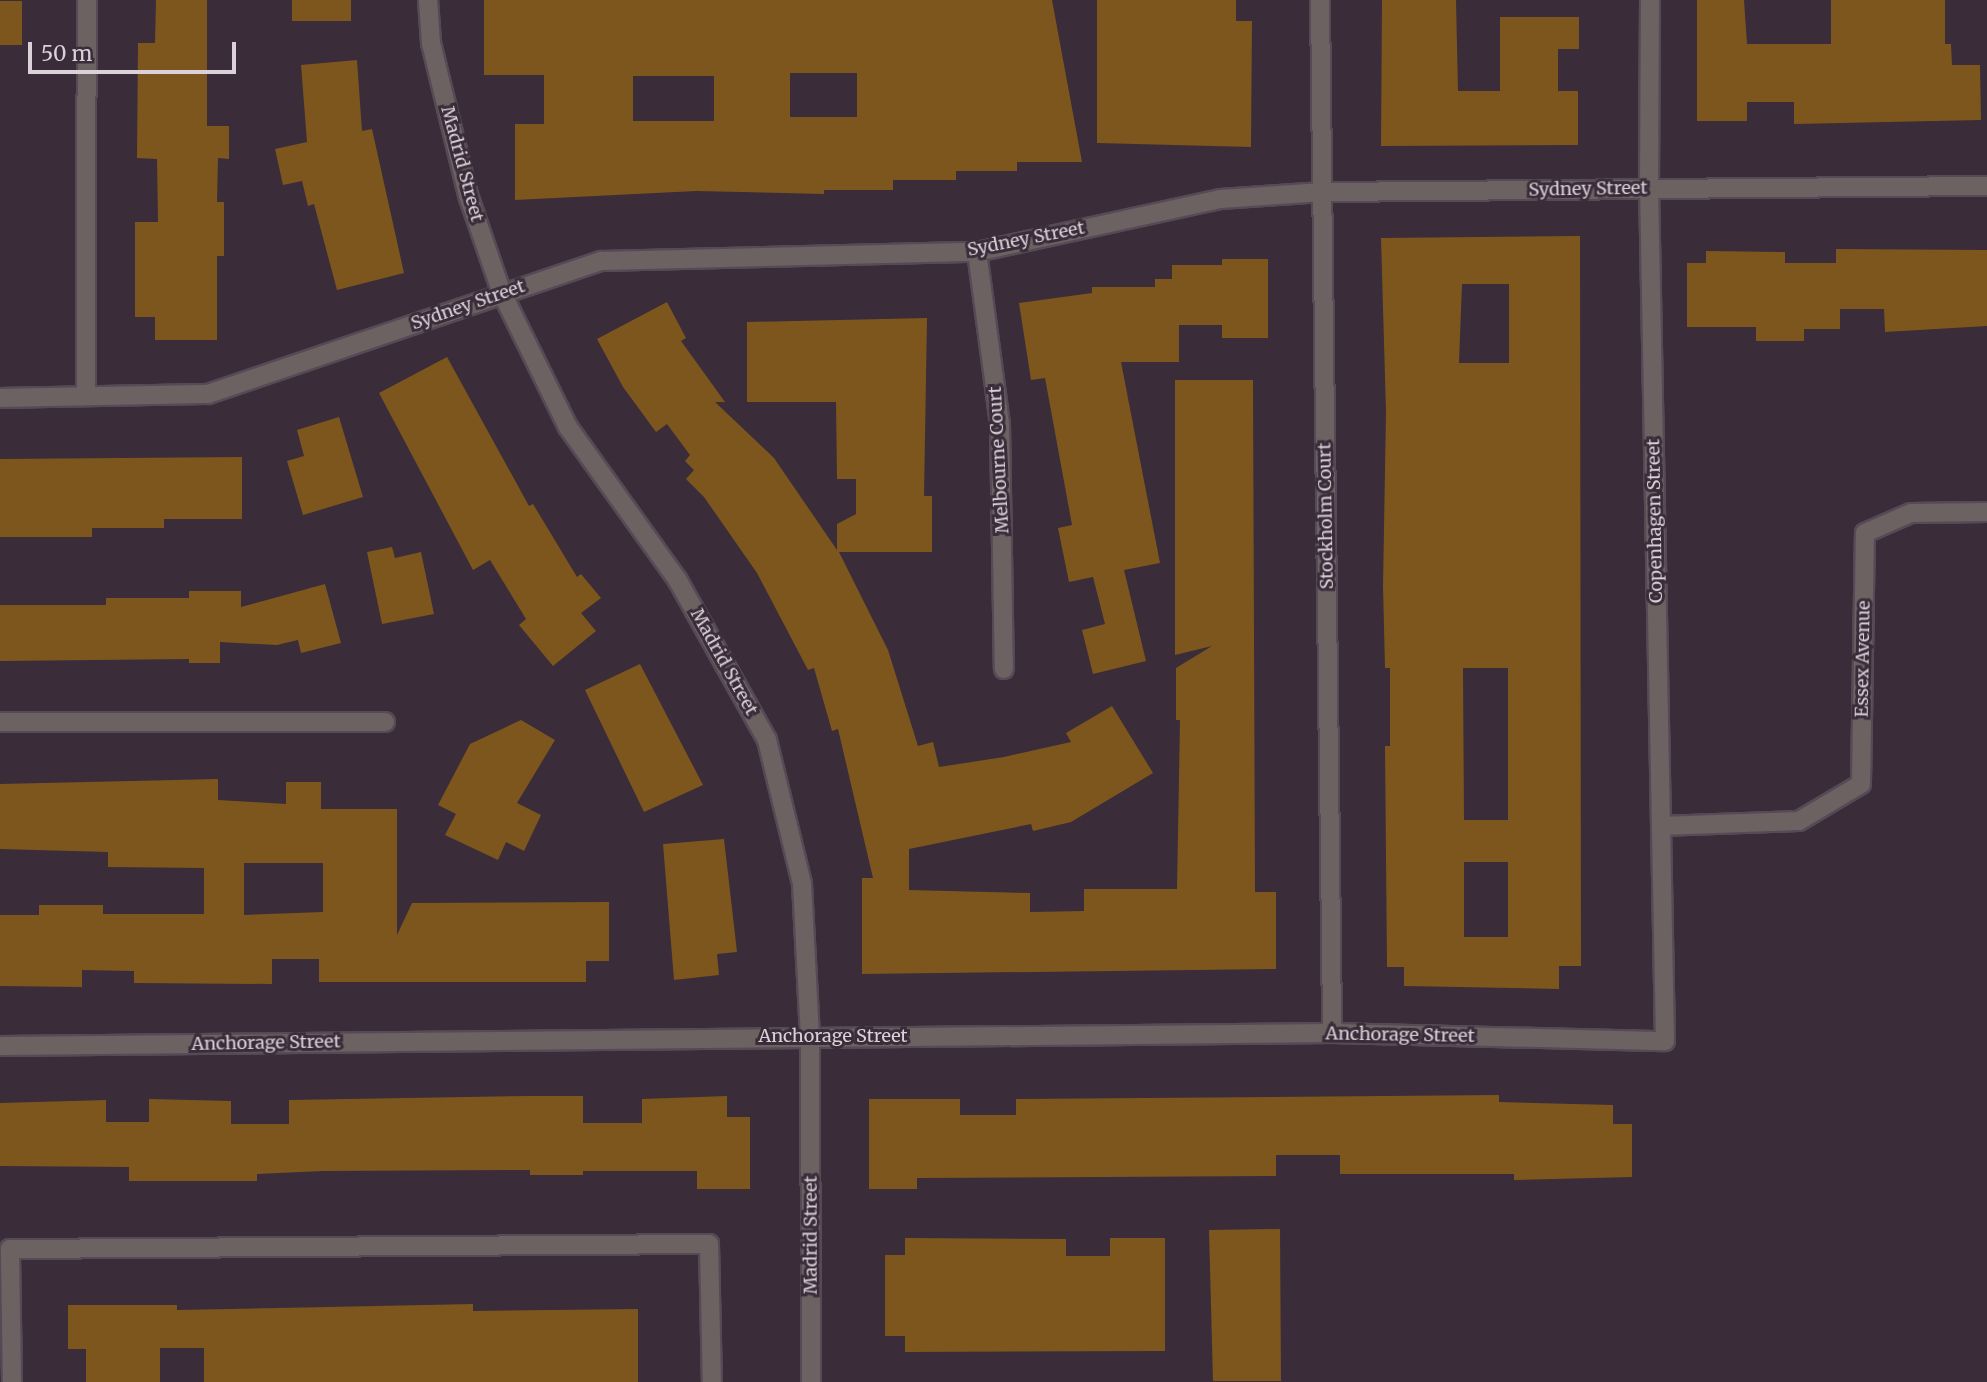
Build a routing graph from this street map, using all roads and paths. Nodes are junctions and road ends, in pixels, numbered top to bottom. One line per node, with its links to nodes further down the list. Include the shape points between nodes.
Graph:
1 (87, 0): 10 (street)
2 (428, 0): 9 (street, Madrid Street, via 431,43 465,183)
3 (1320, 0): 7 (street, Stockholm Court)
4 (1650, 0): 6 (street, Copenhagen Street)
5 (1987, 186): 6 (street, Sydney Street)
6 (1648, 188): 7 (street, Sydney Street); 16 (street, Copenhagen Street)
7 (1323, 192): 8 (street, Sydney Street, via 1220,199); 17 (street, Stockholm Court)
8 (977, 251): 9 (street, Sydney Street, via 601,261); 13 (street, Melbourne Court, via 1000,424)
9 (501, 291): 10 (street, Sydney Street, via 208,394); 18 (street, Madrid Street, via 568,427 677,579 767,740 802,884)
10 (86, 395): 11 (street, Sydney Street)
11 (0, 398)
12 (1987, 512): 16 (street, Essex Avenue, via 1911,513 1865,533 1861,785 1799,821)
13 (1004, 669)
14 (0, 722): 15 (street)
15 (385, 722)
16 (1661, 826): 19 (street, Copenhagen Street)
17 (1332, 1033): 18 (street, Anchorage Street); 19 (street, Anchorage Street)
18 (810, 1036): 20 (street, Anchorage Street); 23 (street, Madrid Street)
19 (1665, 1041)
20 (0, 1046)
21 (12, 1382): 22 (street, via 10,1249 709,1244)
22 (712, 1382)
23 (811, 1382)

